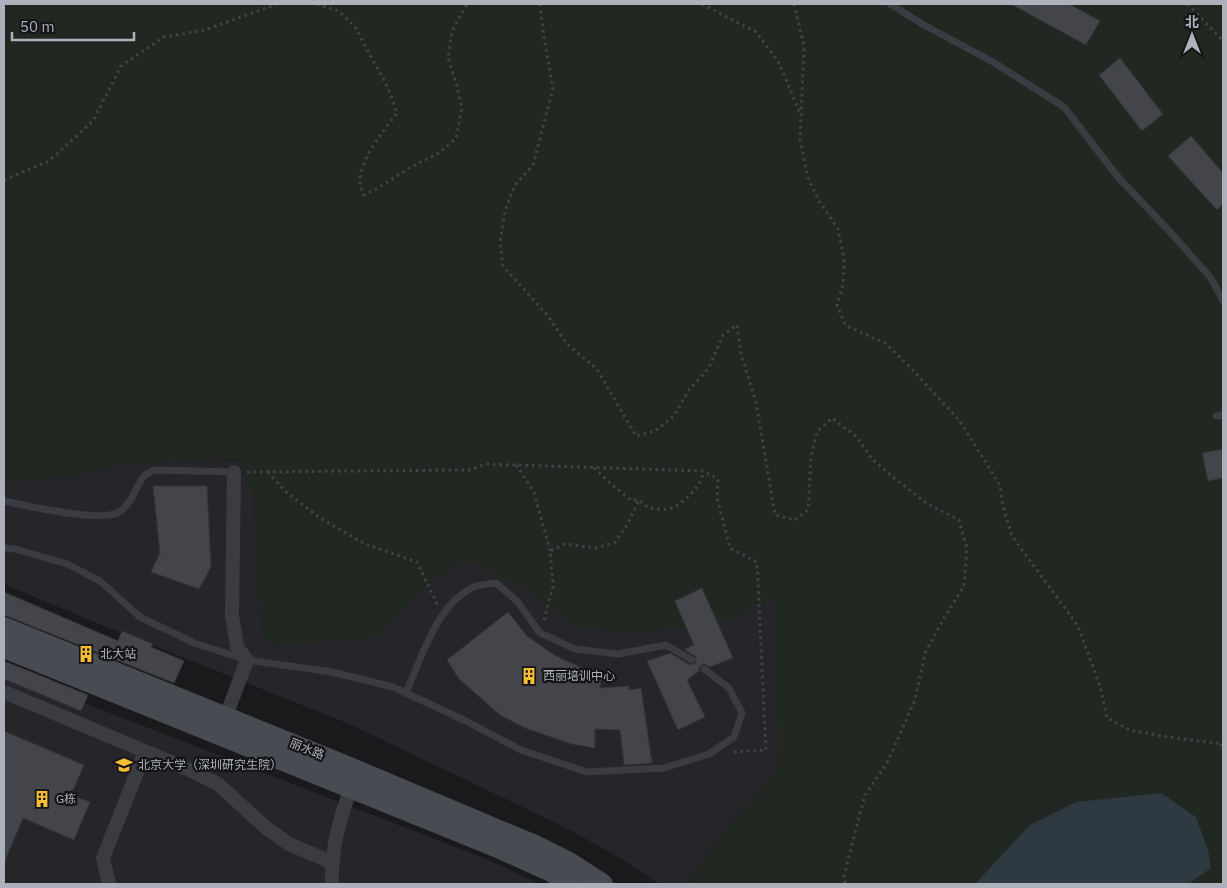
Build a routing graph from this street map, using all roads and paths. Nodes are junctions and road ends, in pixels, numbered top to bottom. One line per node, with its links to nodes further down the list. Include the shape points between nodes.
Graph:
1 (277, 4): 11 (path, via 205,30 164,37 121,66 92,121 49,161)
2 (317, 4): 3 (path, via 339,11 355,28 388,88 397,113 362,169 360,185 364,195 439,153 456,138 462,108 448,58 452,31)
3 (467, 4)
4 (540, 4): 42 (path, via 553,88 533,165 515,185 505,211 500,242 503,266 548,316 567,344 597,369 636,436 656,432 675,415 688,391 709,368 723,334 737,324 756,402 774,515 795,520 808,510 811,456 817,432 832,418 857,437 872,459 894,478 926,503 959,520 967,548 964,586 925,653 915,700 887,763 864,795 844,876)
5 (702, 4): 10 (path, via 756,32 778,61)
6 (794, 4): 10 (path, via 804,46)
7 (890, 4): 12 (lane, via 993,62 1064,107 1118,177 1211,278)
8 (1188, 4): 9 (path)
9 (1223, 41)
10 (801, 116): 32 (path, via 800,140 808,178 838,229 844,258 838,306 846,326 885,343 959,420 1000,485 1012,536 1078,626 1100,686 1107,718 1130,730)
11 (4, 180)
12 (1223, 301)
13 (516, 465): 14 (path); 17 (path, via 486,464 469,470); 21 (path, via 534,492)
14 (594, 467): 15 (path); 18 (path, via 631,500)
15 (703, 471): 18 (path, via 703,478 694,492 670,509 649,508); 35 (path, via 718,479 717,498 730,548 758,562 766,750)
16 (234, 472): 17 (path); 19 (lane, via 154,470 144,476 132,499 120,512 100,517); 26 (street, via 232,614 237,647)
17 (268, 472): 22 (path, via 285,491 320,518 365,544 417,562)
18 (639, 500): 21 (path, via 615,542 596,548 565,544)
19 (4, 501)
20 (4, 548): 26 (lane, via 67,564 100,580 140,618 194,643)
21 (550, 551): 24 (path, via 553,586)
22 (443, 616): 24 (lane, via 452,602 474,587 496,583 517,601); 30 (lane, via 434,628)
23 (4, 627): 31 (main road, 丽水路)
24 (540, 633): 27 (lane, via 576,649 618,654 666,645)
25 (4, 648): 36 (main road, 丽水路)
26 (247, 660): 30 (lane, via 332,672); 31 (street)
27 (692, 660)
28 (704, 669): 35 (lane, via 729,688 742,713 734,737)
29 (4, 692): 34 (street)
30 (406, 693): 35 (lane, via 521,750 587,772 664,768)
31 (226, 716): 41 (main road, 丽水路, via 535,845)
32 (1222, 744): 33 (path)
33 (1223, 751)
34 (146, 752): 37 (street, via 218,784 265,827 289,844); 38 (street, via 103,858)
35 (709, 754)
36 (351, 788): 37 (street, via 338,828); 40 (main road, 丽水路, via 508,852)
37 (332, 862): 39 (street)
38 (109, 884)
39 (332, 884)
40 (572, 884)
41 (604, 884)
42 (845, 884)

